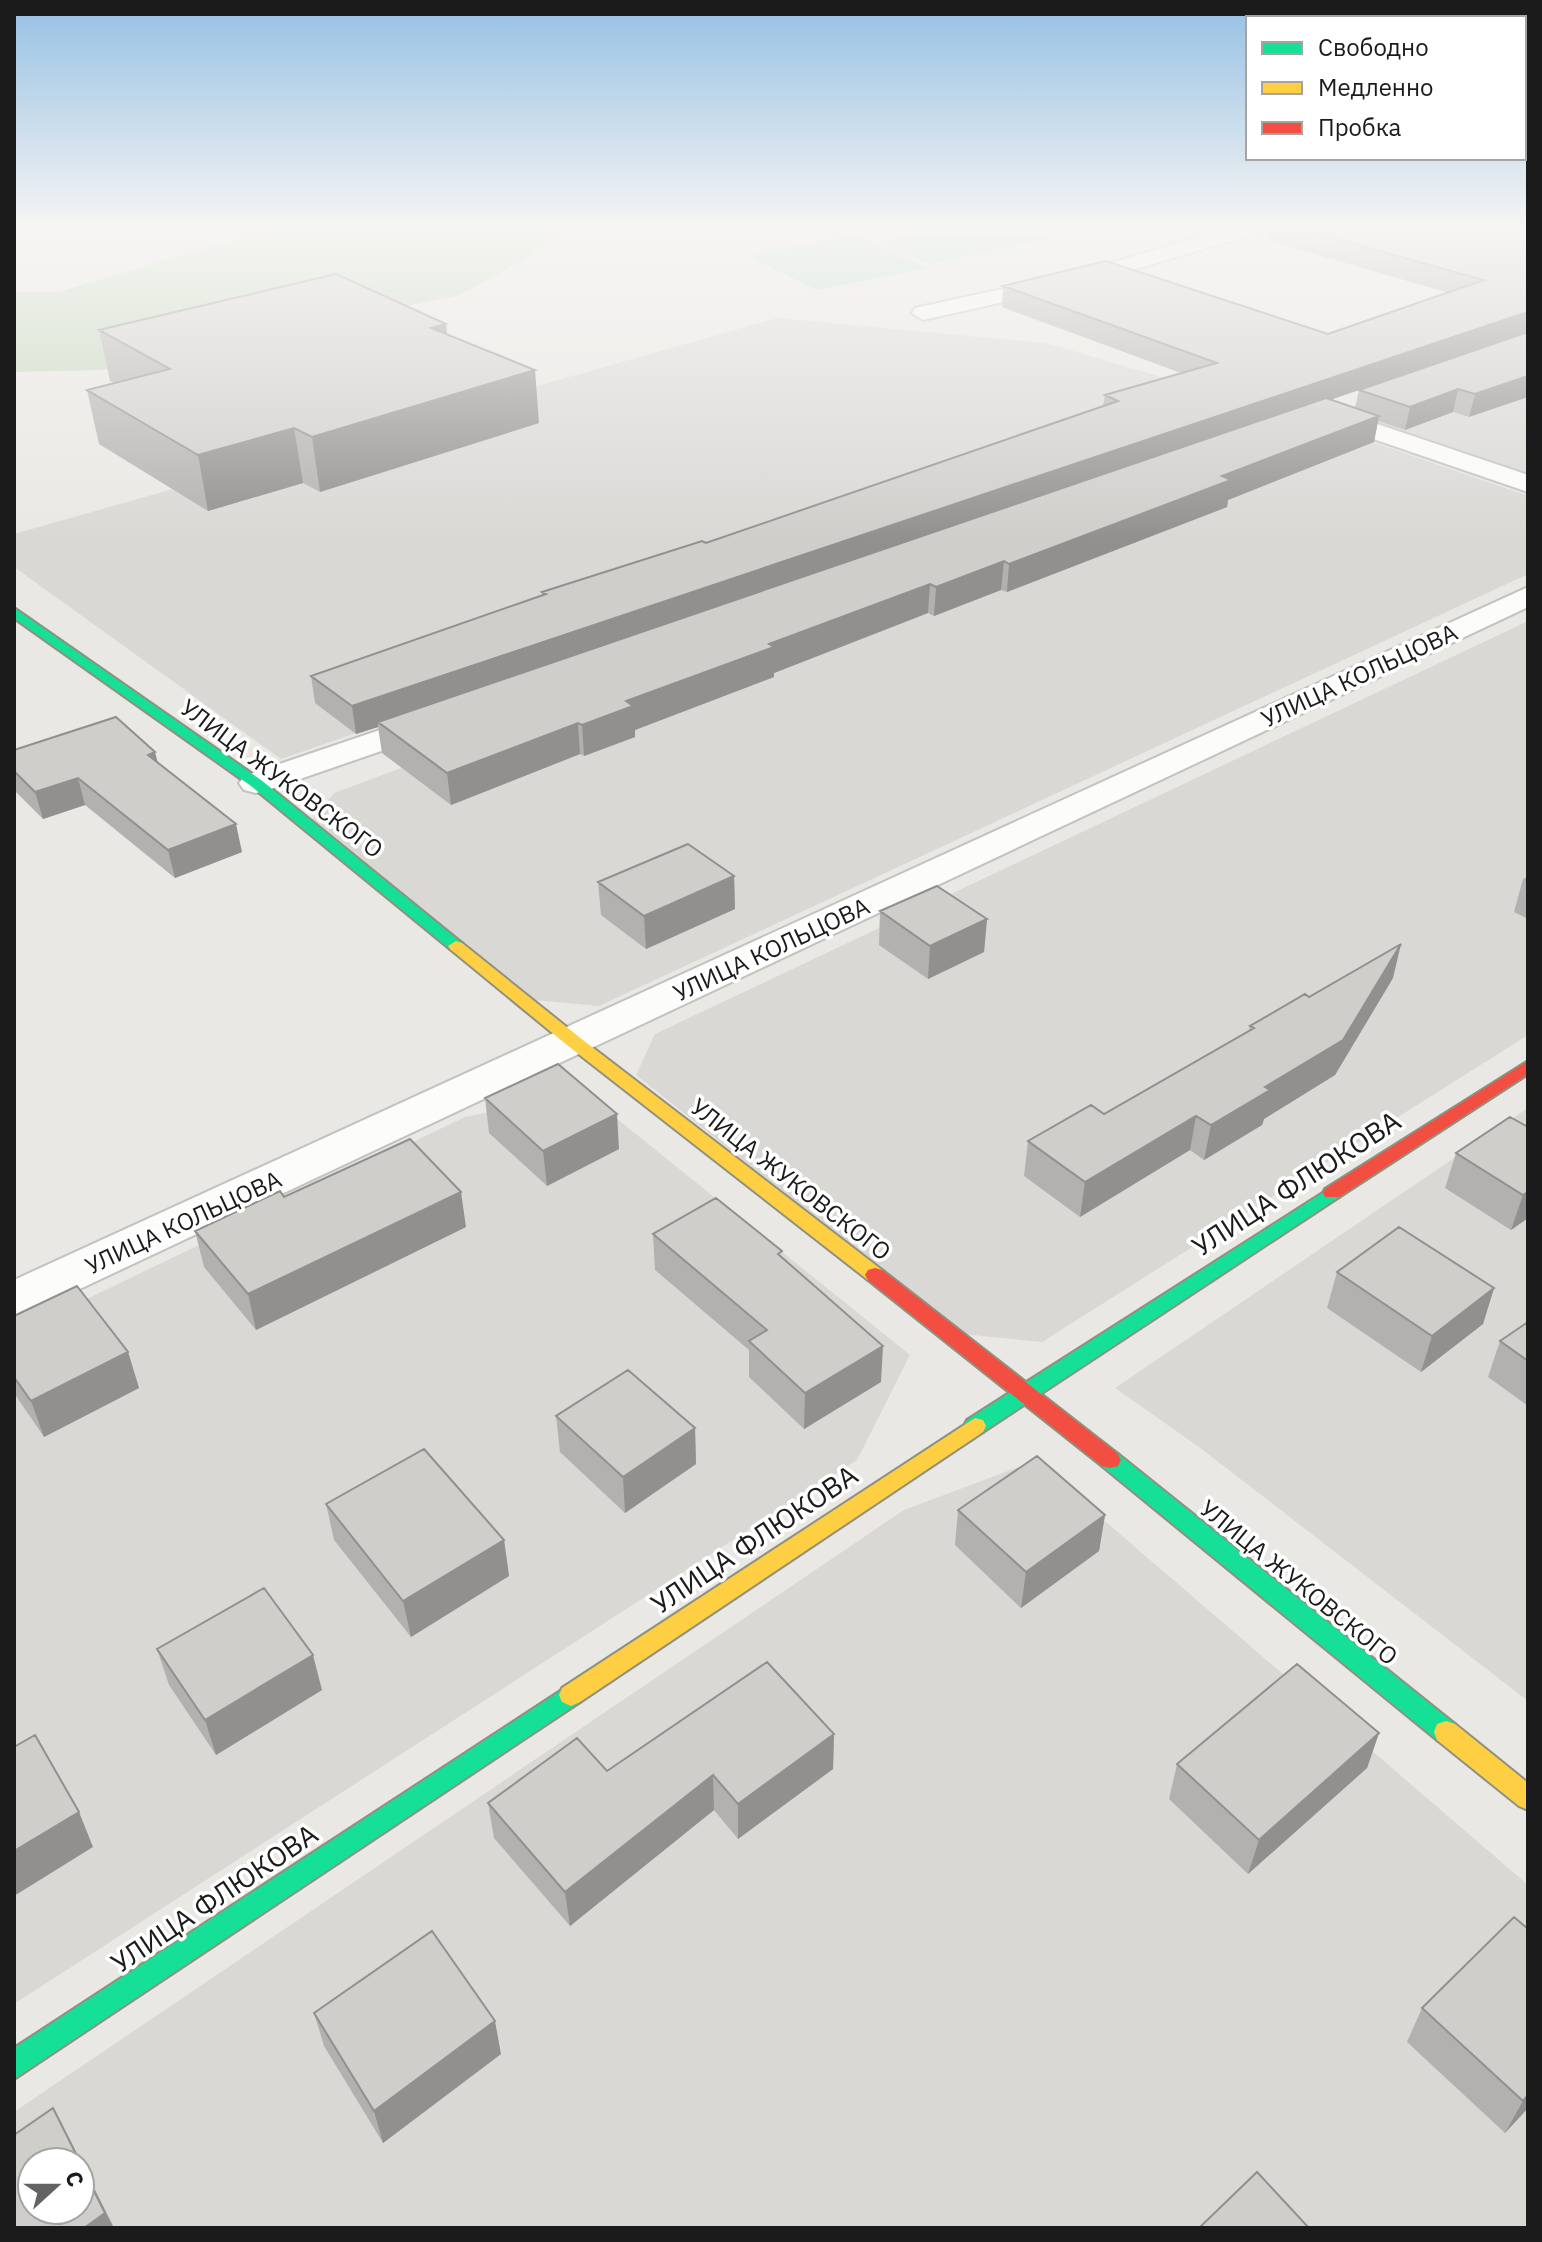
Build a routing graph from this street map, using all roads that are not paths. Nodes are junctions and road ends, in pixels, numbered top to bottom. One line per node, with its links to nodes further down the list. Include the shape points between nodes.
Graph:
1 (1368, 398): 2 (street)
2 (1324, 414): 3 (street); 4 (street)
3 (1294, 424)
4 (1528, 484)
5 (1528, 596): 9 (street, УЛИЦА КОЛЬЦОВА)
6 (14, 612): 8 (street, УЛИЦА ЖУКОВСКОГО)
7 (467, 711): 8 (street)
8 (256, 783): 9 (street, УЛИЦА ЖУКОВСКОГО)
9 (573, 1041): 11 (street, УЛИЦА КОЛЬЦОВА); 12 (street, УЛИЦА ЖУКОВСКОГО)
10 (1528, 1066): 12 (street, УЛИЦА ФЛЮКОВА)
11 (14, 1300)
12 (1026, 1392): 13 (street, УЛИЦА ЖУКОВСКОГО); 14 (street, УЛИЦА ФЛЮКОВА)
13 (1528, 1798)
14 (14, 2065)

